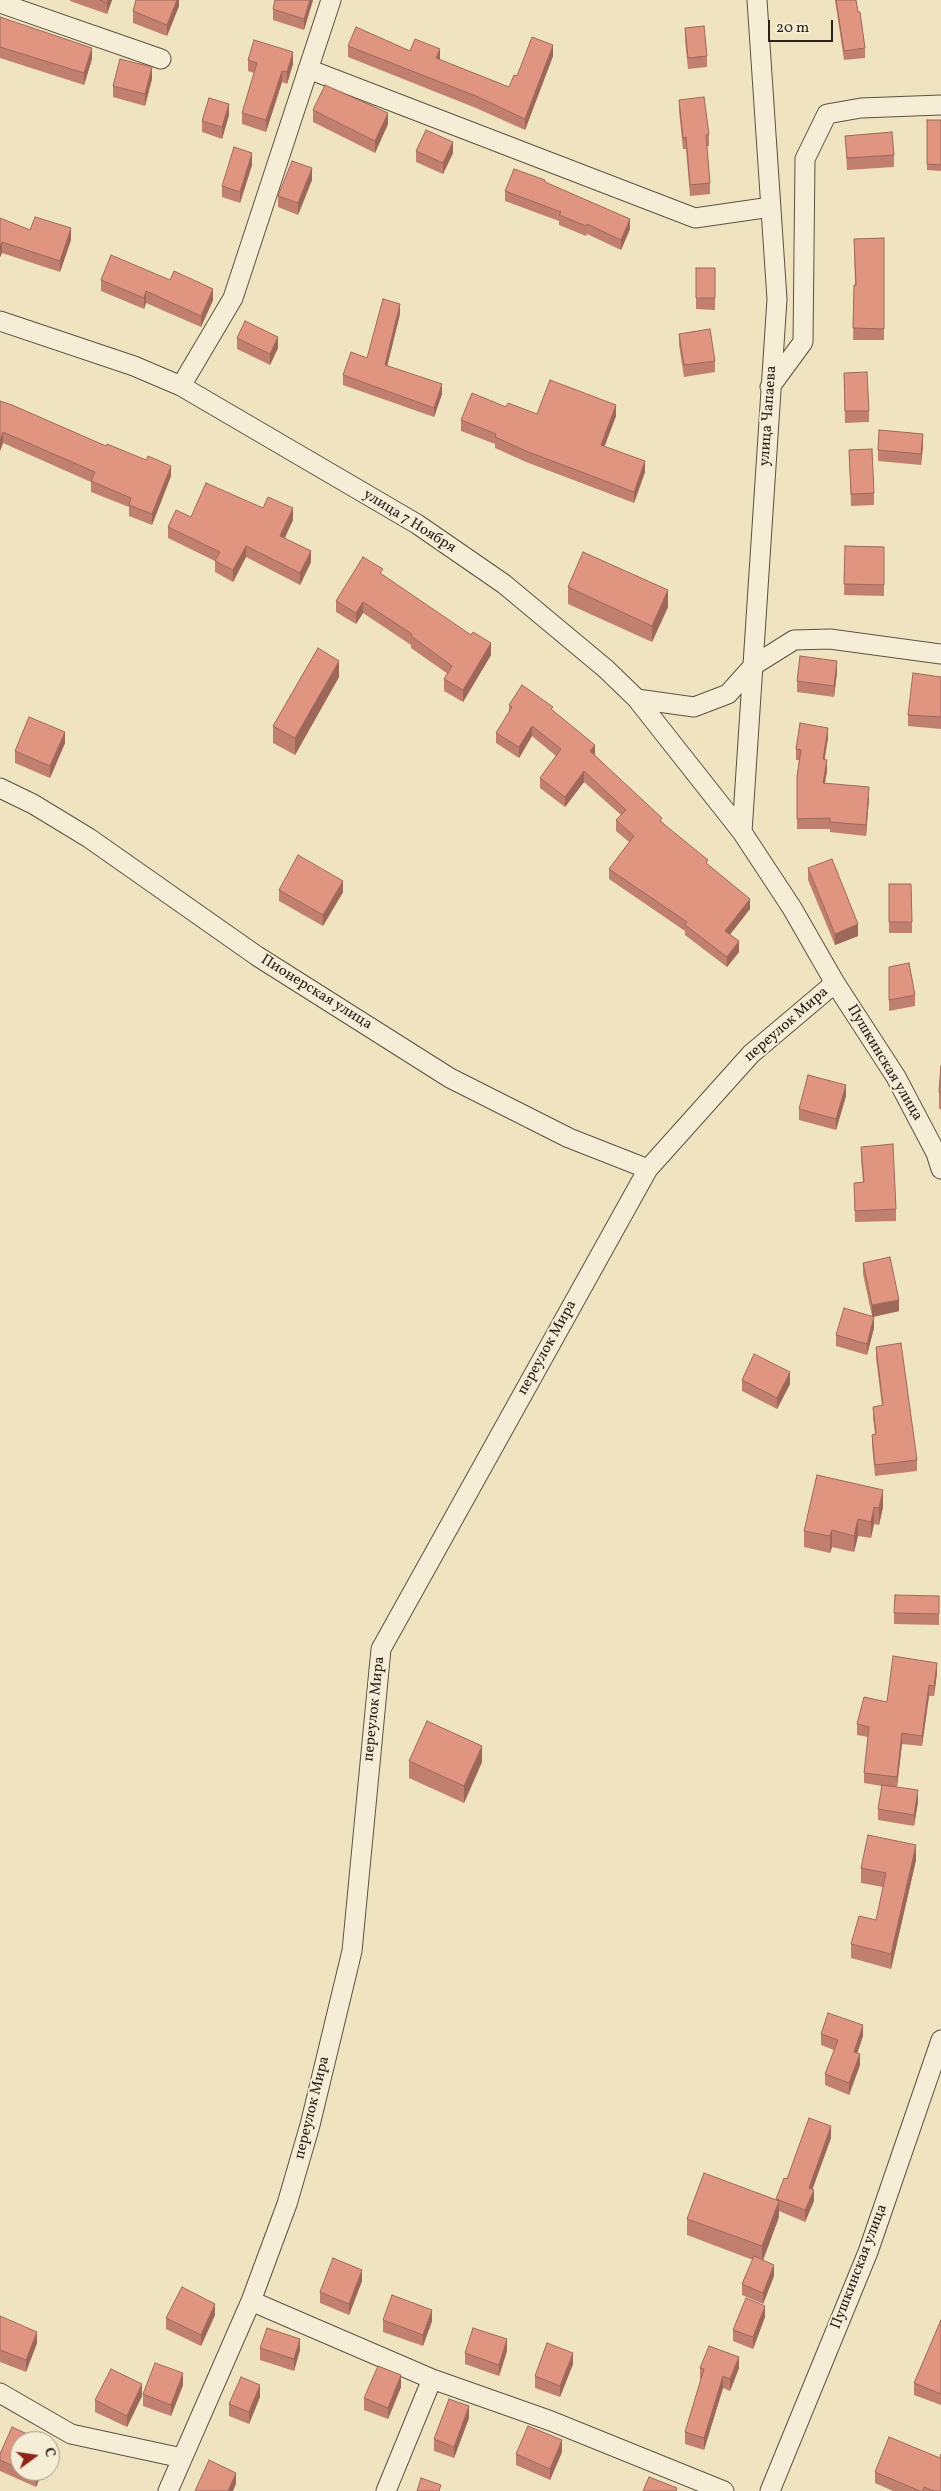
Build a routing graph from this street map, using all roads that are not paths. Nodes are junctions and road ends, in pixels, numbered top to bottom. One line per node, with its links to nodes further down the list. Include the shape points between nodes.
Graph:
1 (331, 0): 5 (street)
2 (757, 0): 7 (street, улица Чапаева)
3 (0, 3): 4 (street)
4 (161, 60)
5 (308, 69): 7 (street, via 695,218); 9 (street, via 233,298)
6 (941, 105): 10 (street, via 862,108 827,114 805,160 803,342)
7 (770, 207): 10 (street, улица Чапаева, via 777,299)
8 (0, 320): 9 (street, улица 7 Ноября)
9 (182, 386): 13 (street, улица 7 Ноября, via 425,530 504,584 606,668)
10 (770, 387): 12 (street, улица Чапаева)
11 (941, 654): 12 (street, via 830,639 794,640)
12 (754, 666): 13 (street, via 728,694 694,708); 15 (street, улица Чапаева)
13 (637, 699): 15 (street, улица 7 Ноября)
14 (0, 788): 17 (street, Пионерская улица, via 89,838 257,956 450,1078 569,1138)
15 (742, 832): 16 (street, Пушкинская улица, via 792,908)
16 (835, 983): 17 (street, переулок Мира, via 751,1054); 18 (street, Пушкинская улица, via 896,1077 936,1153)
17 (648, 1169): 20 (street, переулок Мира, via 381,1649 352,1951 290,2195)
18 (941, 1169)
19 (941, 2040): 27 (street, Пушкинская улица, via 868,2252)
20 (250, 2301): 21 (street); 23 (street, переулок Мира)
21 (432, 2379): 25 (street); 26 (street, via 551,2421)
22 (0, 2393): 23 (street, via 71,2434)
23 (182, 2458): 24 (street, переулок Мира)
24 (168, 2491)
25 (386, 2491)
26 (724, 2491)
27 (770, 2491)

